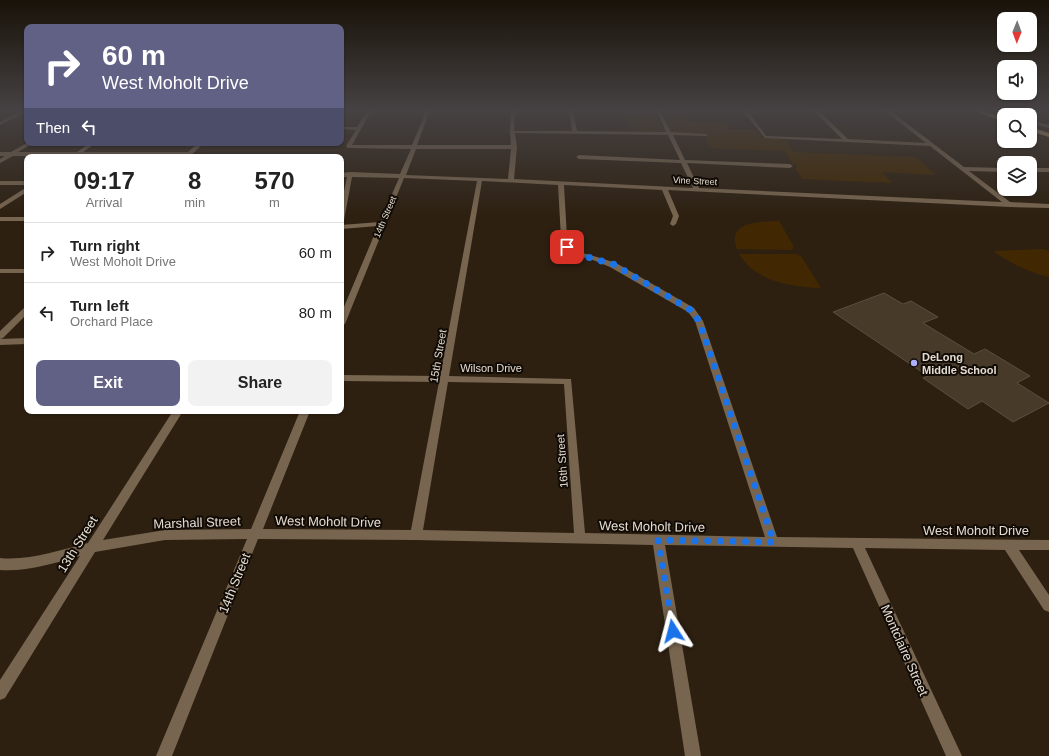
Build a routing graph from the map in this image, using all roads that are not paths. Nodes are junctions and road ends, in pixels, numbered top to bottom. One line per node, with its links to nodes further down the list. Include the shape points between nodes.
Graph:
1 (349, 145): 8 (street)
2 (675, 145): 16 (street)
3 (932, 145): 18 (street)
4 (25, 146): 10 (street)
5 (89, 146): 12 (street)
6 (198, 146): 13 (street)
7 (514, 147): 8 (street); 26 (street)
8 (414, 148): 24 (street, 14th Street)
9 (0, 154): 10 (street)
10 (11, 154): 11 (street); 15 (street)
11 (24, 154)
12 (79, 154)
13 (189, 154)
14 (579, 157): 16 (street)
15 (0, 161)
16 (682, 161): 17 (street); 31 (street)
17 (790, 166)
18 (965, 169): 19 (street); 34 (street)
19 (997, 170)
20 (1037, 170): 21 (street)
21 (1049, 170)
22 (350, 174): 23 (street, Vine Street); 24 (street, Vine Street); 33 (street)
23 (344, 175)
24 (402, 176): 25 (street, Vine Street); 39 (street, 14th Street)
25 (480, 180): 26 (street, Vine Street); 50 (street, 15th Street)
26 (511, 181): 29 (street, Vine Street)
27 (0, 183): 28 (street)
28 (24, 183)
29 (561, 184): 30 (street, Vine Street); 58 (street, via 564,238 567,247 576,254 613,264 691,310 699,321)
30 (665, 189): 31 (street, Vine Street); 40 (street, via 676,216)
31 (698, 190): 34 (street, Vine Street)
32 (24, 191): 36 (street)
33 (344, 205)
34 (1010, 205): 35 (street, Vine Street)
35 (1049, 206)
36 (0, 207)
37 (0, 219): 38 (street)
38 (24, 219)
39 (382, 224): 41 (street); 45 (street, 14th Street)
40 (673, 224)
41 (344, 227)
42 (0, 271): 43 (street)
43 (24, 271)
44 (24, 313): 46 (street)
45 (344, 317)
46 (0, 336)
47 (24, 341): 48 (street)
48 (0, 342)
49 (344, 378): 50 (street, Wilson Drive)
50 (444, 380): 51 (street, Wilson Drive); 55 (street, 15th Street)
51 (568, 381): 56 (street, 16th Street)
52 (176, 414): 62 (street, 13th Street)
53 (304, 414): 54 (street, 14th Street)
54 (254, 534): 55 (street, West Moholt Drive); 62 (street, Marshall Street, via 165,535); 66 (street, 14th Street)
55 (416, 535): 56 (street, West Moholt Drive)
56 (580, 539): 57 (street, West Moholt Drive)
57 (658, 540): 58 (street, West Moholt Drive); 67 (street)
58 (774, 542): 59 (street, West Moholt Drive)
59 (857, 543): 60 (street, West Moholt Drive); 68 (street, Montclaire Street)
60 (1008, 544): 61 (street, West Moholt Drive); 64 (street)
61 (1049, 545)
62 (90, 548): 63 (street, Marshall Street, via 11,565); 65 (street, 13th Street)
63 (0, 564)
64 (1049, 606)
65 (0, 693)
66 (164, 756)
67 (693, 756)
68 (954, 756)

